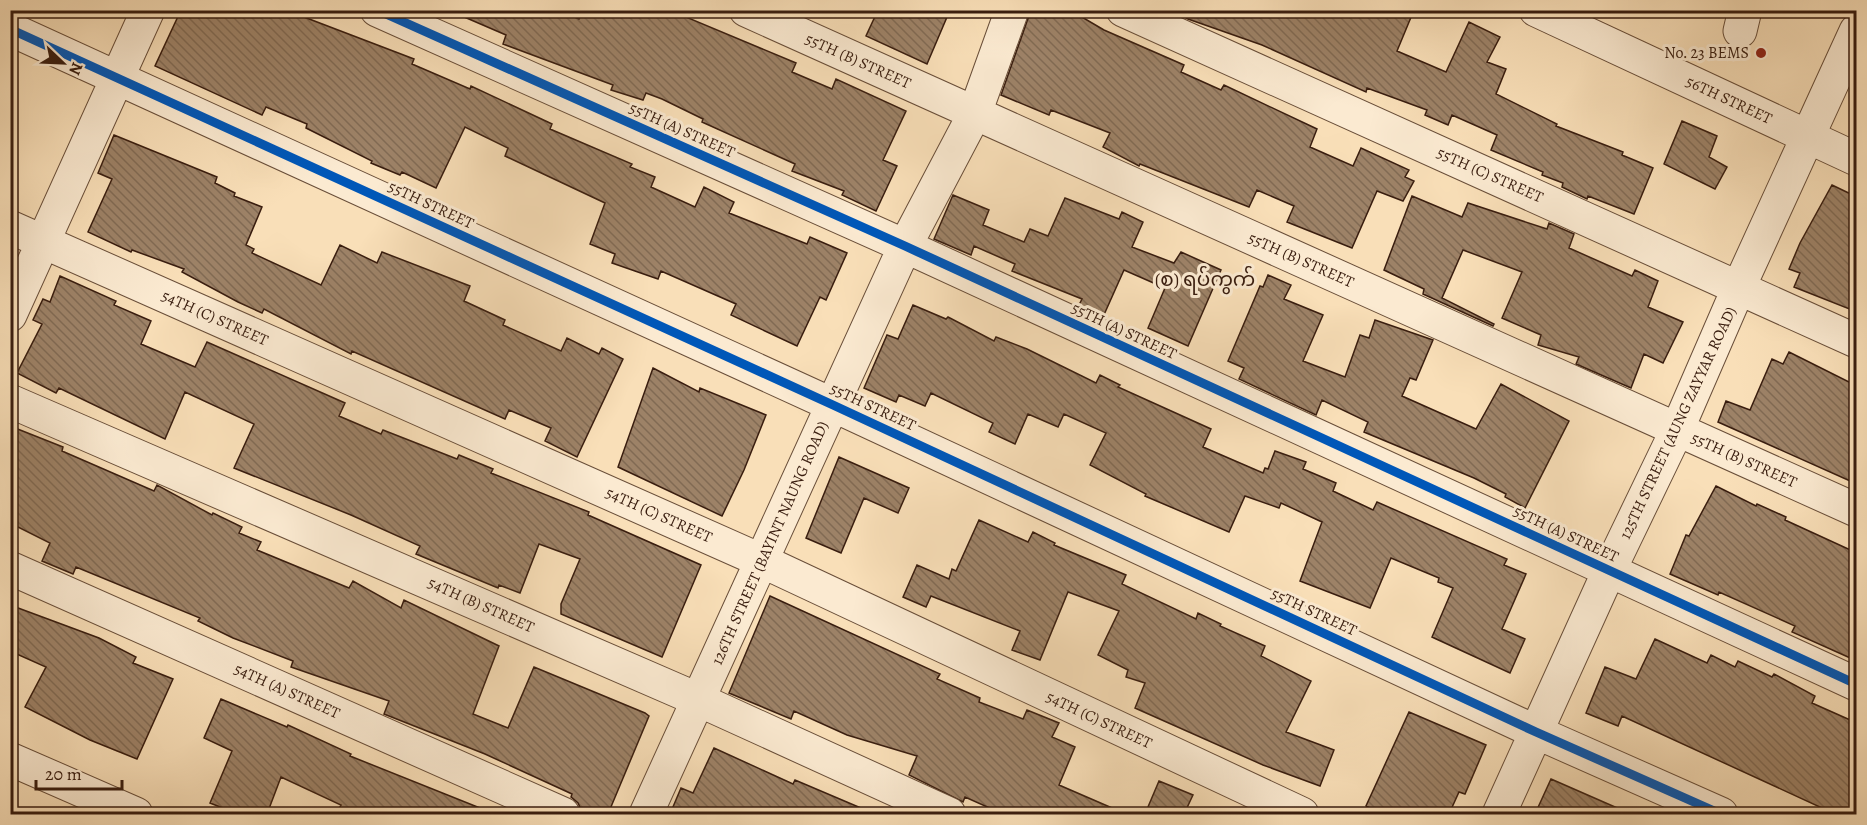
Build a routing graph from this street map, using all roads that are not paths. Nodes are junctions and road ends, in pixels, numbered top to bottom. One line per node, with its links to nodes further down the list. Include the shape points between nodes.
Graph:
1 (148, 10): 9 (street)
2 (377, 10): 15 (street, 55TH (A) STREET)
3 (746, 10): 10 (street, 55TH (B) STREET)
4 (1012, 10): 10 (street, 126TH STREET (BAYINT NAUNG ROAD))
5 (1123, 10): 16 (street, 55TH (C) STREET)
6 (1536, 10): 11 (street, 56TH STREET)
7 (10, 29): 9 (street, 55TH STREET)
8 (1857, 31): 11 (street, 125TH STREET (AUNG ZAYYAR ROAD))
9 (118, 78): 14 (street); 20 (street, 55TH STREET)
10 (975, 113): 15 (street, 126TH STREET (BAYINT NAUNG ROAD)); 21 (street, 55TH (B) STREET)
11 (1808, 137): 12 (street, 56TH STREET); 16 (street, 125TH STREET (AUNG ZAYYAR ROAD))
12 (1857, 159)
13 (10, 227): 14 (street, 54TH (C) STREET)
14 (44, 242): 17 (street); 23 (street, 54TH (C) STREET)
15 (905, 246): 20 (street, 126TH STREET (BAYINT NAUNG ROAD)); 25 (street, 55TH (A) STREET)
16 (1739, 287): 18 (street, 55TH (C) STREET); 21 (street, 125TH STREET (AUNG ZAYYAR ROAD))
17 (10, 315)
18 (1857, 341)
19 (10, 400): 27 (street, 54TH (B) STREET)
20 (833, 405): 23 (street, 126TH STREET (BAYINT NAUNG ROAD)); 28 (street, 55TH STREET)
21 (1677, 430): 22 (street, 55TH (B) STREET); 25 (street, 125TH STREET (AUNG ZAYYAR ROAD))
22 (1857, 510)
23 (762, 561): 27 (street, 126TH STREET (BAYINT NAUNG ROAD)); 34 (street, 54TH (C) STREET)
24 (10, 568): 31 (street, 54TH (A) STREET)
25 (1609, 571): 26 (street, 55TH (A) STREET); 28 (street, 125TH STREET (AUNG ZAYYAR ROAD))
26 (1857, 684)
27 (699, 700): 32 (street, 126TH STREET (BAYINT NAUNG ROAD)); 33 (street, 54TH (B) STREET)
28 (1536, 732): 35 (street, 125TH STREET (AUNG ZAYYAR ROAD)); 36 (street, 55TH STREET)
29 (10, 759): 30 (street)
30 (136, 814)
31 (563, 814)
32 (646, 814)
33 (949, 814)
34 (1302, 814)
35 (1499, 814)
36 (1721, 814)

